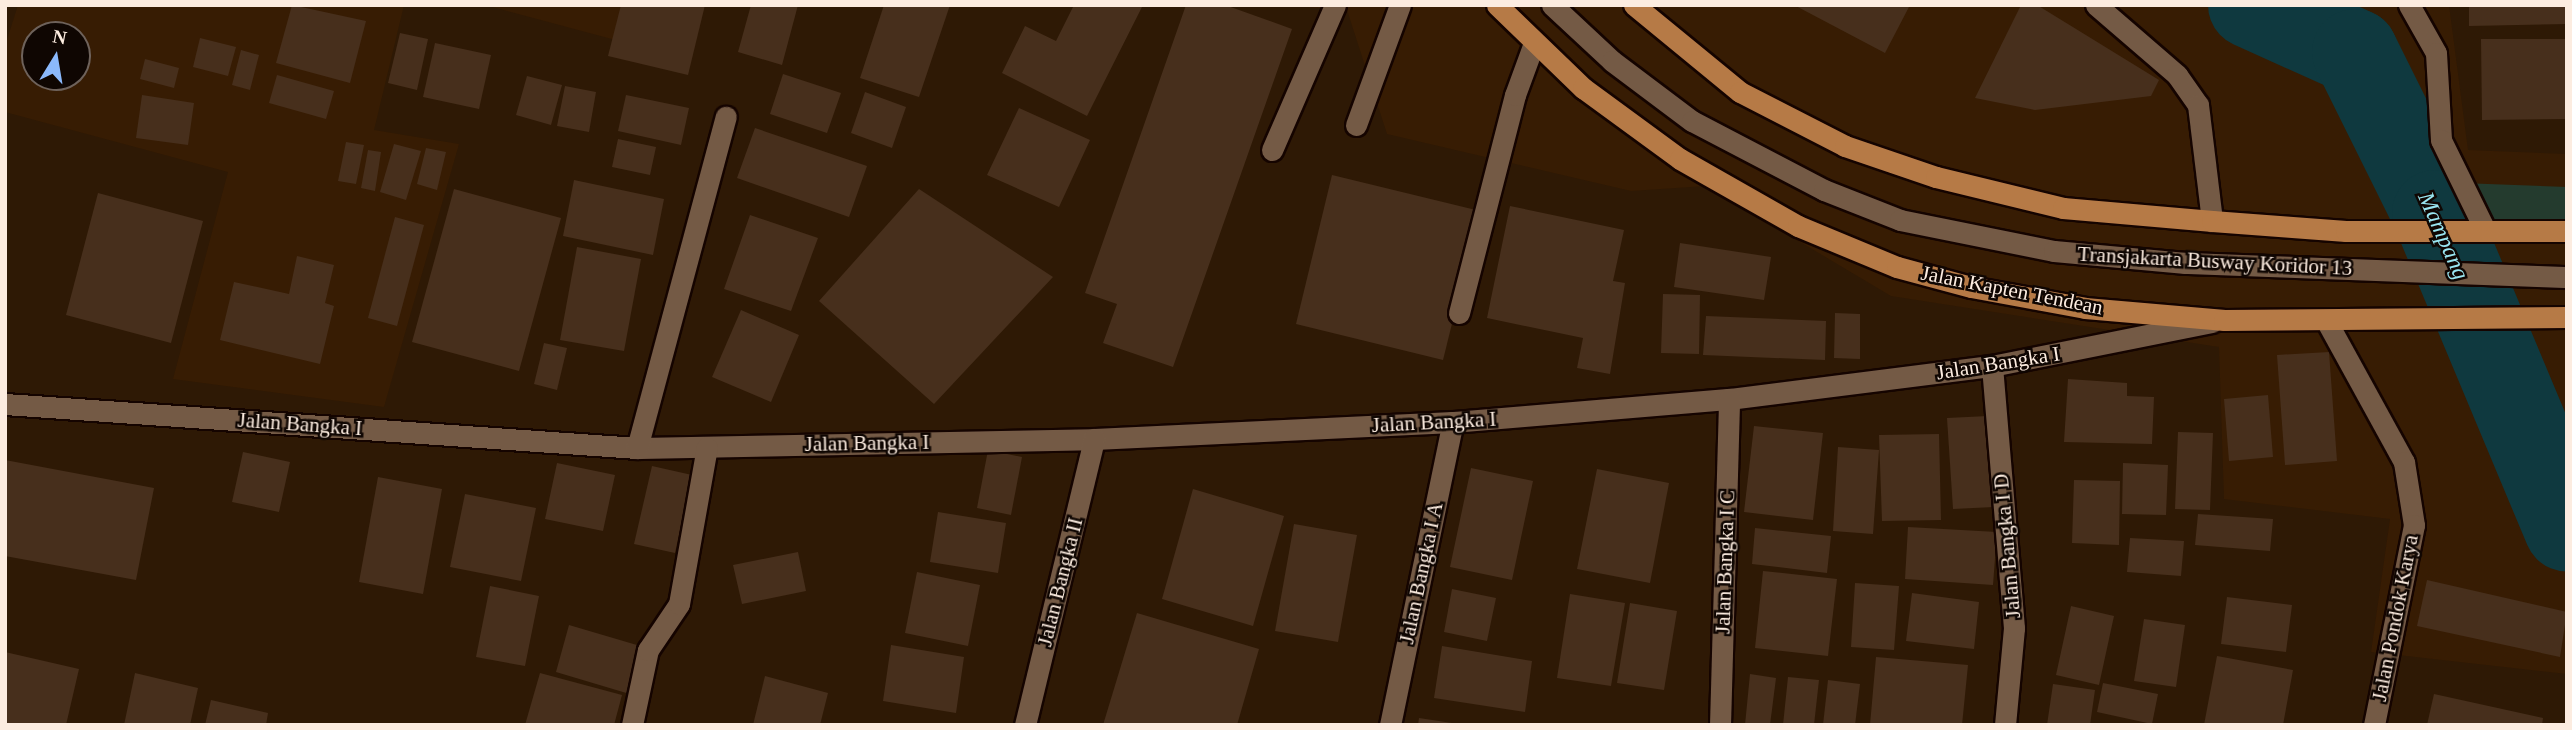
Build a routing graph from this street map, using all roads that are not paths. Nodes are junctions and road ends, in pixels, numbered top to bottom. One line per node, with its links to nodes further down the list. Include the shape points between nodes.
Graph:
1 (1335, 5): 11 (street)
2 (1400, 5): 10 (street)
3 (1497, 5): 8 (main road, Jalan Kapten Tendean)
4 (1552, 5): 15 (street, Transjakarta Busway Koridor 13, via 1612,61 1692,121 1813,185 1900,220 2054,251 2185,263)
5 (1634, 5): 12 (main road, via 1740,92 1845,146 1936,177 2063,208)
6 (2096, 5): 12 (street, via 2177,75 2198,105)
7 (2409, 5): 13 (street, via 2436,53 2441,140)
8 (1534, 43): 16 (street, via 1515,95); 18 (main road, Jalan Kapten Tendean, via 1583,88 1689,165 1798,226 1897,267 1971,287 2085,308)
9 (726, 117): 25 (street)
10 (1356, 125)
11 (1272, 150)
12 (2212, 221): 13 (main road, via 2346,231)
13 (2485, 230): 14 (main road)
14 (2567, 231)
15 (2567, 276)
16 (1459, 313)
17 (2557, 316): 19 (main road, Jalan Kapten Tendean)
18 (2224, 320): 19 (main road, Jalan Kapten Tendean); 20 (street, Jalan Bangka I)
19 (2327, 322): 32 (street, Jalan Pondok Karya, via 2404,462 2414,525)
20 (1992, 366): 21 (street, Jalan Bangka I); 31 (street, Jalan Bangka I D, via 2014,628)
21 (1729, 399): 23 (street, Jalan Bangka I); 30 (street, Jalan Bangka I C)
22 (5, 404): 25 (street, Jalan Bangka I)
23 (1453, 422): 24 (street, Jalan Bangka I); 29 (street, Jalan Bangka I A)
24 (1094, 439): 26 (street, Jalan Bangka I); 28 (street, Jalan Bangka II)
25 (637, 447): 26 (street, Jalan Bangka I)
26 (707, 447): 27 (street, via 679,604 648,650)
27 (632, 725)
28 (1025, 725)
29 (1390, 725)
30 (1720, 725)
31 (2005, 725)
32 (2374, 725)

